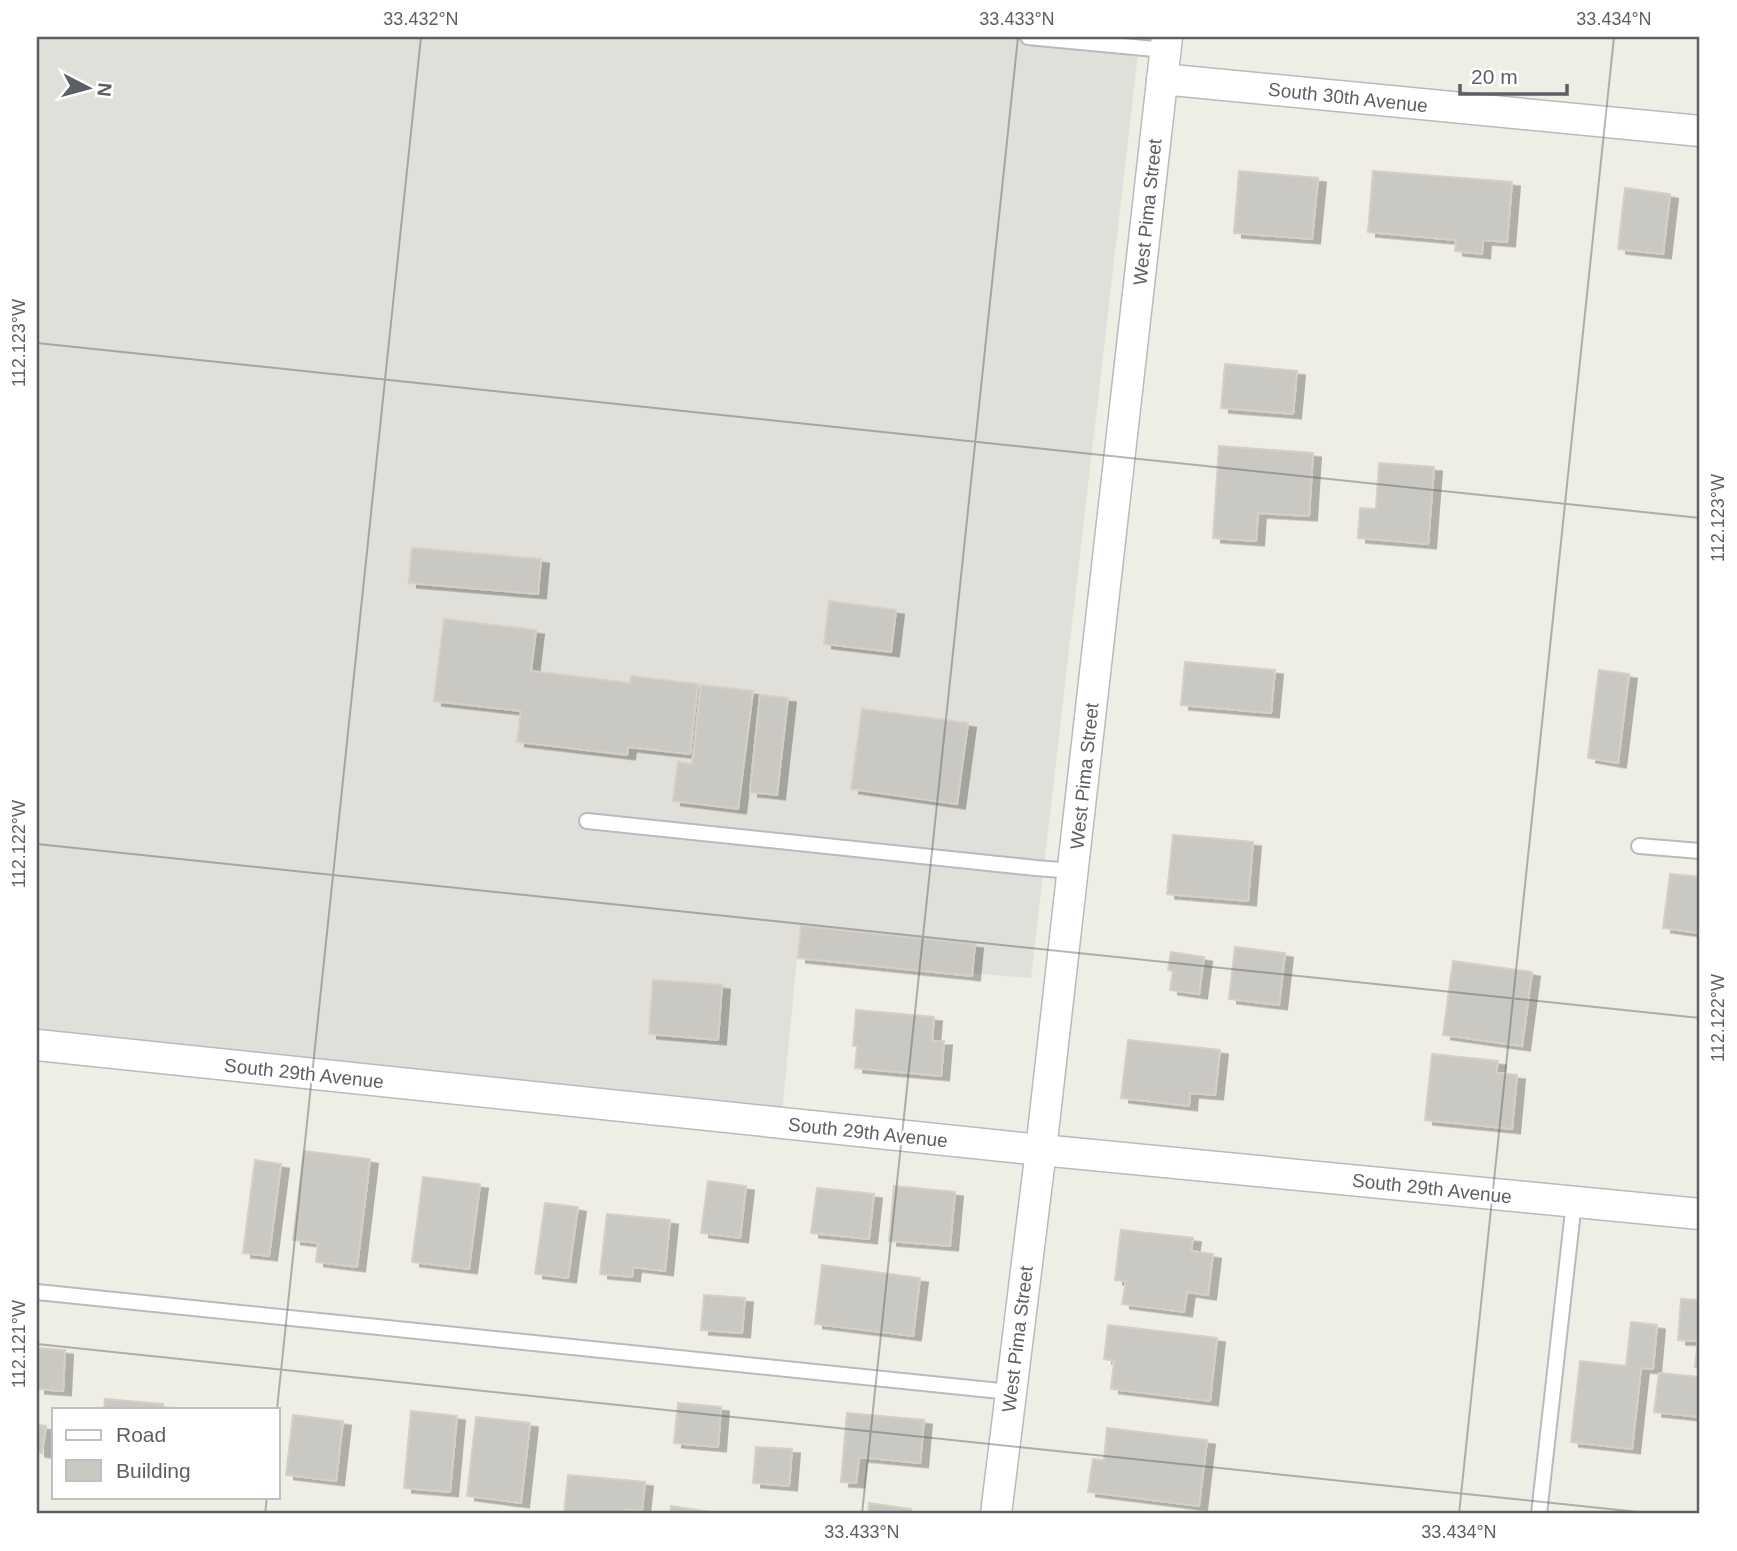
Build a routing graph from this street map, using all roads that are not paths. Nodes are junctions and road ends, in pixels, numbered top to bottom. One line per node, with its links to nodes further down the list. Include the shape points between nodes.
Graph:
1 (1028, 37): 2 (lane)
2 (1165, 55): 3 (street, South 30th Avenue); 7 (street, West Pima Street)
3 (1700, 131)
4 (587, 821): 7 (lane)
5 (1639, 846): 6 (lane)
6 (1700, 851)
7 (1073, 871): 9 (street, West Pima Street)
8 (37, 1045): 9 (street, South 29th Avenue)
9 (1041, 1150): 10 (street, South 29th Avenue); 13 (street, West Pima Street)
10 (1574, 1202): 11 (street, South 29th Avenue); 15 (lane)
11 (1700, 1214)
12 (37, 1292): 13 (lane)
13 (1010, 1392): 14 (street, West Pima Street)
14 (996, 1514)
15 (1539, 1514)

